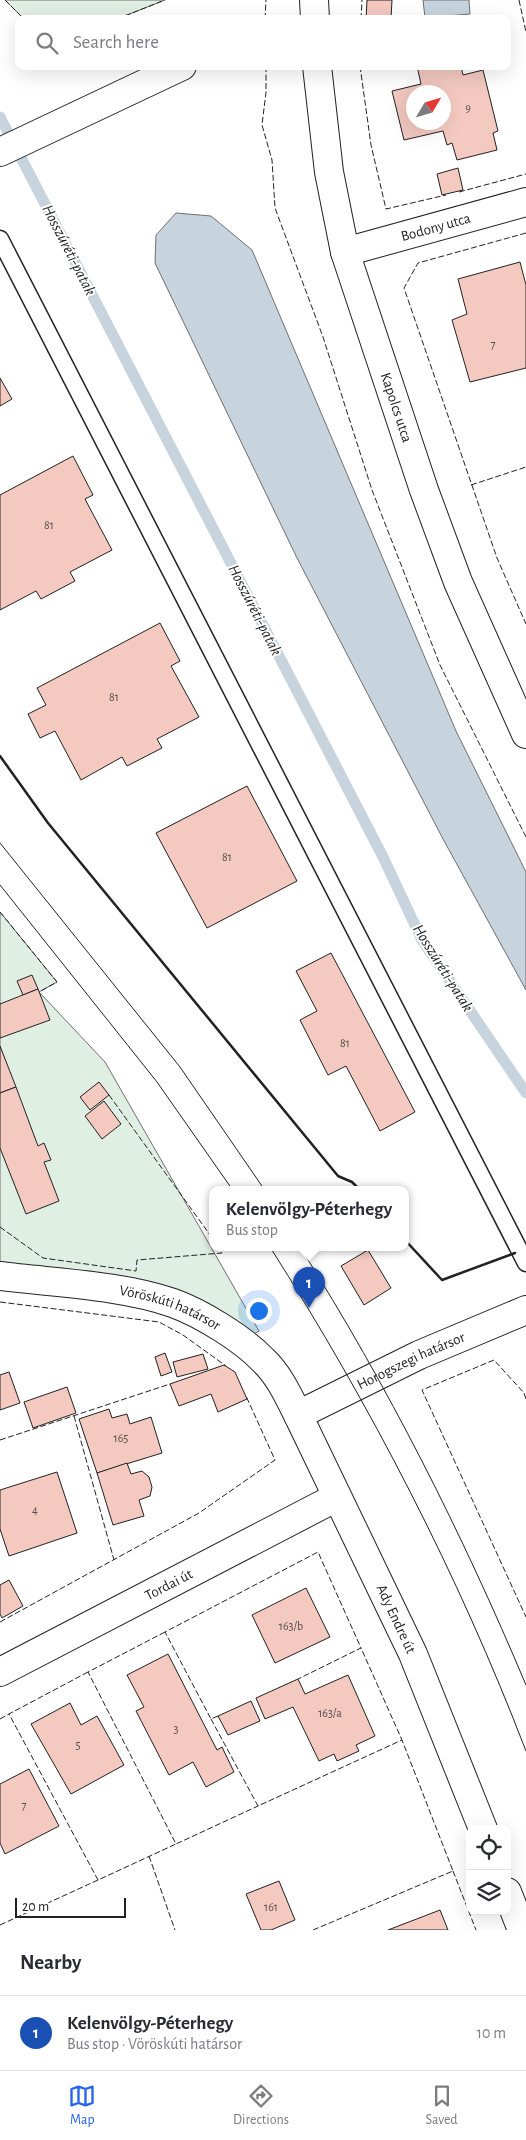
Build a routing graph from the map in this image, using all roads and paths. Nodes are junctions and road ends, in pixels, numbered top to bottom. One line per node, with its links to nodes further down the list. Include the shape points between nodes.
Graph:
1 (314, 0): 2 (street)
2 (315, 15)
3 (173, 70): 5 (street)
4 (317, 70): 8 (street, Kapolcs utca, via 329,172)
5 (0, 152)
6 (526, 202): 8 (street, Bodony utca)
7 (0, 239): 10 (lane)
8 (345, 252): 9 (street, Kapolcs utca, via 458,582)
9 (524, 724)
10 (526, 1263)
11 (0, 1276): 13 (street, Vöröskúti határsor, via 129,1292 174,1303 242,1341 264,1360 281,1382)
12 (526, 1310): 13 (street, Horogszegi határsor, via 419,1355)
13 (298, 1414): 14 (street, Ady Endre út)
14 (337, 1497): 15 (street, Tordai út); 16 (street, Ady Endre út, via 413,1654)
15 (0, 1672)
16 (481, 1825)
17 (511, 1902): 18 (street)
18 (522, 1930)

